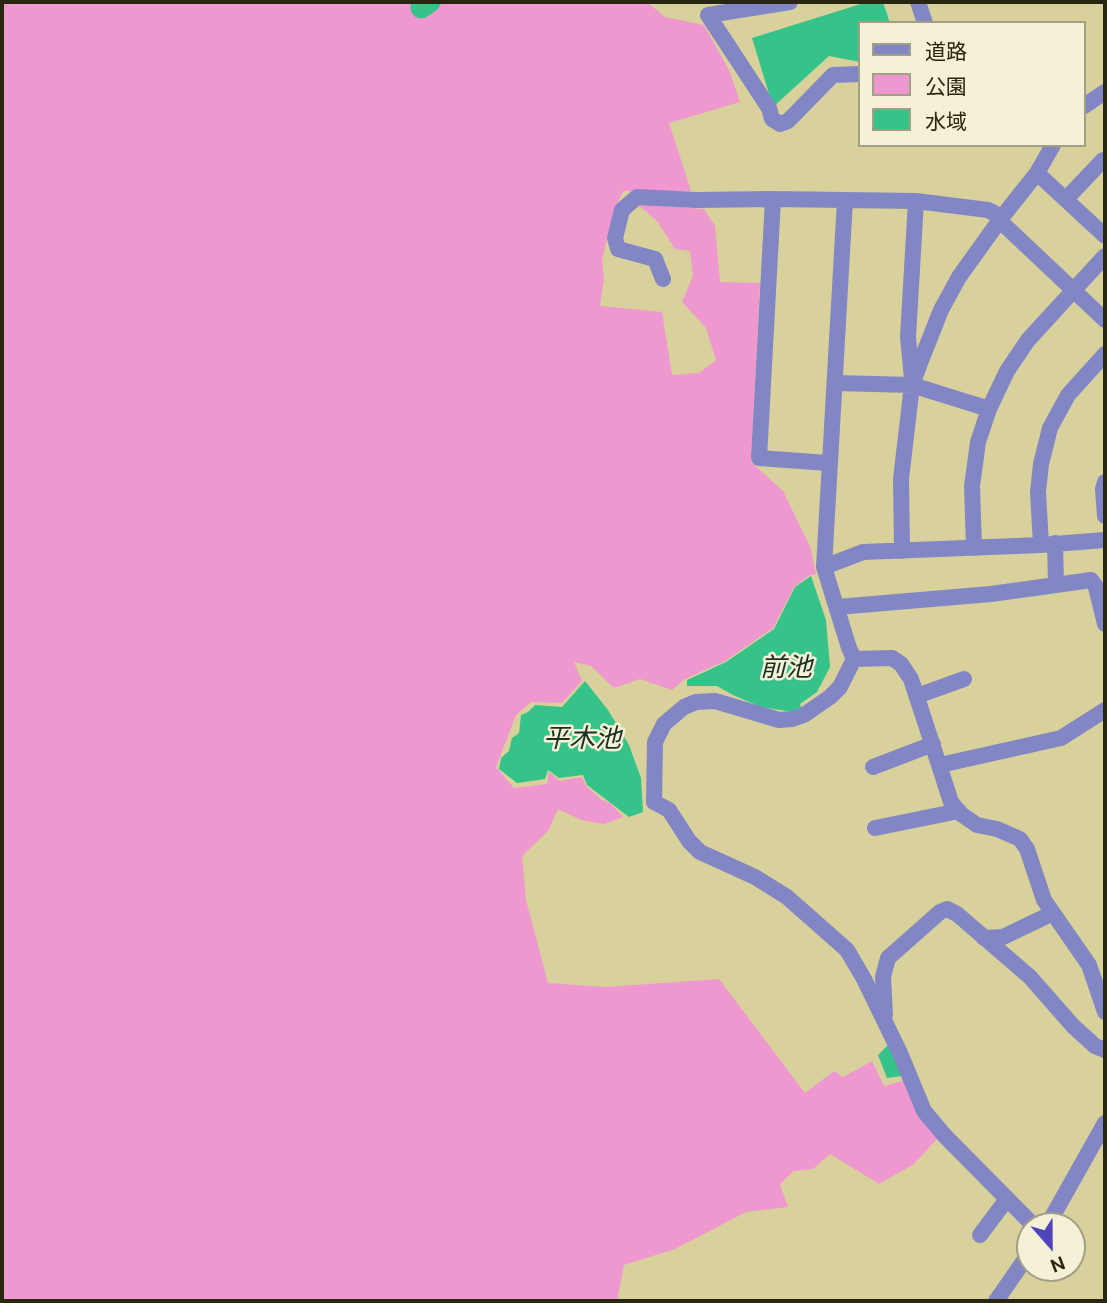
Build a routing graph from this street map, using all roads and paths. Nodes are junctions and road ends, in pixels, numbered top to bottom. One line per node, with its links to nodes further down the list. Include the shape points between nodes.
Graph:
1 (790, 2): 4 (street, via 708,15 772,119 780,124 788,121 834,75)
2 (918, 2): 3 (street)
3 (924, 21)
4 (858, 74)
5 (1105, 92): 6 (street)
6 (1086, 106)
7 (1051, 147): 9 (street)
8 (1103, 160): 12 (street)
9 (1037, 173): 12 (street); 14 (street)
10 (773, 199): 11 (street); 17 (street, via 637,197 622,209 615,239 618,249 655,259); 24 (street, via 759,458)
11 (845, 200): 13 (street); 21 (street)
12 (1066, 200): 15 (street)
13 (916, 201): 14 (street, via 988,210); 22 (street, via 908,337)
14 (1000, 219): 18 (street); 22 (street, via 941,310)
15 (1105, 236)
16 (1105, 256): 18 (street)
17 (663, 279)
18 (1074, 290): 19 (street); 23 (street, via 1028,340)
19 (1105, 320)
20 (1105, 354): 28 (street, via 1068,395 1050,428 1038,492)
21 (835, 383): 22 (street); 24 (street)
22 (912, 385): 23 (street); 30 (street, via 901,479)
23 (989, 409): 29 (street, via 978,442 972,486)
24 (828, 463): 31 (street)
25 (1105, 482): 26 (street)
26 (1105, 516)
27 (1105, 540): 28 (street)
28 (1048, 544): 29 (street); 32 (street)
29 (974, 548): 30 (street)
30 (902, 551): 31 (street, via 863,552)
31 (824, 566): 33 (street)
32 (1056, 585): 33 (street); 34 (street, via 1091,580)
33 (837, 607): 35 (street)
34 (1105, 624)
35 (854, 659): 37 (street, via 891,658 911,679); 48 (street, via 830,697 792,719 779,720 715,701 684,707 664,724 655,742 654,802 669,810 700,852 786,897 847,950)
36 (964, 679): 37 (street)
37 (916, 696): 39 (street)
38 (1105, 710): 40 (street, via 1061,738)
39 (933, 744): 40 (street); 41 (street)
40 (940, 765): 42 (street, via 951,802)
41 (873, 767)
42 (959, 811): 43 (street); 44 (street, via 977,825 1020,839)
43 (875, 828)
44 (1052, 913): 45 (street, via 1003,937); 46 (street)
45 (985, 938): 48 (street, via 957,914 947,909 940,912 888,958 883,977); 49 (street, via 1030,977 1073,1026)
46 (1100, 986): 47 (street)
47 (1105, 1012)
48 (885, 1023): 51 (street, via 924,1111)
49 (1105, 1049)
50 (1105, 1123): 53 (street)
51 (1007, 1199): 52 (street); 54 (street)
52 (1020, 1212)
53 (1055, 1212)
54 (980, 1235)
55 (1016, 1272): 56 (street)
56 (996, 1301)

